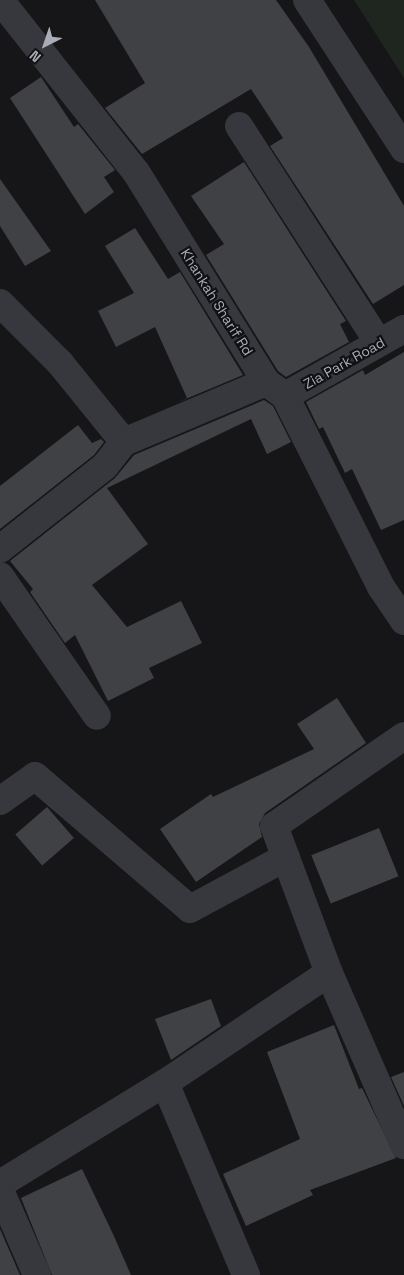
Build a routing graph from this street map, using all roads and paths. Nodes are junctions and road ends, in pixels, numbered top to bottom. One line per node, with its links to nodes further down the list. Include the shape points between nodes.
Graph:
1 (0, 0): 8 (street, Khankah Sharif Rd, via 136,172)
2 (307, 0): 4 (street)
3 (239, 126): 7 (street)
4 (404, 149)
5 (0, 303): 9 (street, via 60,363)
6 (404, 329): 7 (street, Zia Park Road)
7 (379, 343): 8 (street, Zia Park Road)
8 (275, 389): 9 (street, Zia Park Road); 12 (street, Khankah Sharif Rd, via 381,587)
9 (124, 442): 10 (street, via 105,466)
10 (0, 549)
11 (0, 576): 13 (street)
12 (404, 621)
13 (97, 716)
14 (404, 736): 16 (street, via 274,826)
15 (0, 801): 16 (street, via 35,776 190,908)
16 (286, 857): 17 (street)
17 (329, 973): 18 (street); 19 (street)
18 (165, 1083): 20 (street); 23 (street)
19 (404, 1145)
20 (0, 1184)
21 (0, 1190): 22 (street)
22 (37, 1275)
23 (246, 1275)

